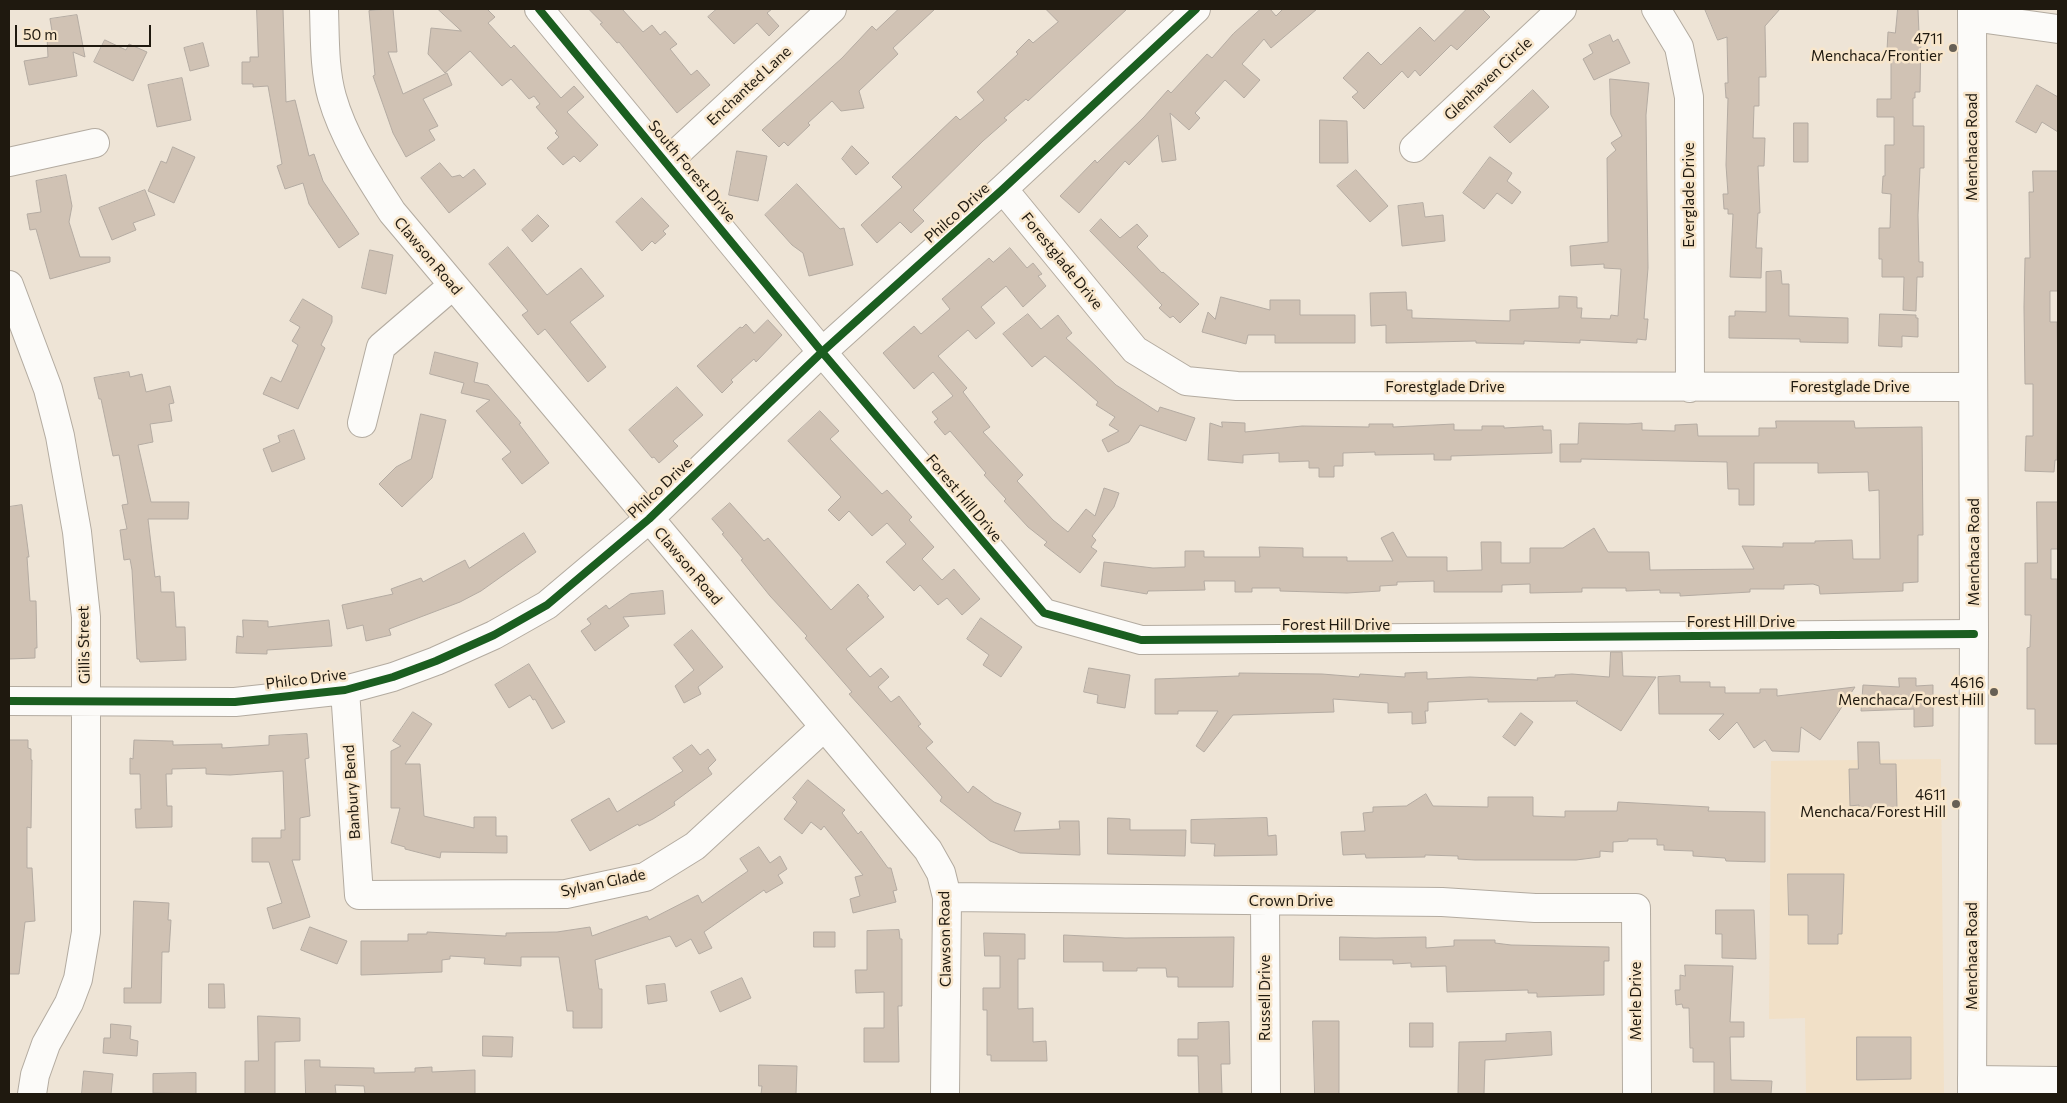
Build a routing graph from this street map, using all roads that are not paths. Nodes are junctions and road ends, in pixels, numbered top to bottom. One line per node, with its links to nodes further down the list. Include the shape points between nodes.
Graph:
1 (324, 9): 15 (street, Clawson Road, via 332,96 355,153 392,212)
2 (539, 9): 12 (street, South Forest Drive)
3 (832, 9): 12 (street, Enchanted Lane)
4 (1196, 9): 13 (street, Philco Drive)
5 (1562, 9): 10 (street, Glenhaven Circle)
6 (1656, 9): 18 (street, Everglade Drive, via 1679,47 1689,97)
7 (1972, 13): 8 (street); 17 (street, Menchaca Road)
8 (2058, 29)
9 (95, 143): 11 (street)
10 (1414, 148)
11 (9, 162)
12 (667, 162): 16 (street, South Forest Drive)
13 (1004, 189): 16 (street, Philco Drive); 18 (street, Forestglade Drive, via 1135,350 1186,381 1237,386)
14 (9, 285): 24 (street, Gillis Street, via 48,389 78,532 85,608)
15 (452, 286): 19 (street, via 381,347); 20 (street, Clawson Road)
16 (822, 352): 20 (street, Philco Drive); 21 (street, Forest Hill Drive, via 1044,613 1142,640)
17 (1973, 387): 18 (street, Forestglade Drive); 21 (street, Menchaca Road)
18 (1690, 388)
19 (362, 423)
20 (649, 519): 22 (street, Philco Drive, via 547,605 502,631 393,677); 25 (street, Clawson Road)
21 (1974, 634): 31 (street, Menchaca Road)
22 (345, 690): 24 (street, Philco Drive, via 235,702); 26 (street, Banbury Bend)
23 (9, 701): 24 (street, Philco Drive)
24 (85, 702): 32 (street, Gillis Street, via 84,956 69,1003 46,1044)
25 (823, 728): 26 (street, Sylvan Glade, via 695,846 644,876 566,894); 27 (street, Clawson Road, via 928,850 941,874)
26 (359, 895)
27 (947, 897): 28 (street, Crown Drive); 33 (street, Clawson Road)
28 (1265, 901): 29 (street, Crown Drive); 34 (street, Russell Drive)
29 (1636, 908): 35 (street, Merle Drive)
30 (2058, 1082): 31 (street)
31 (1972, 1087)
32 (32, 1094)
33 (945, 1094)
34 (1266, 1094)
35 (1637, 1094)

